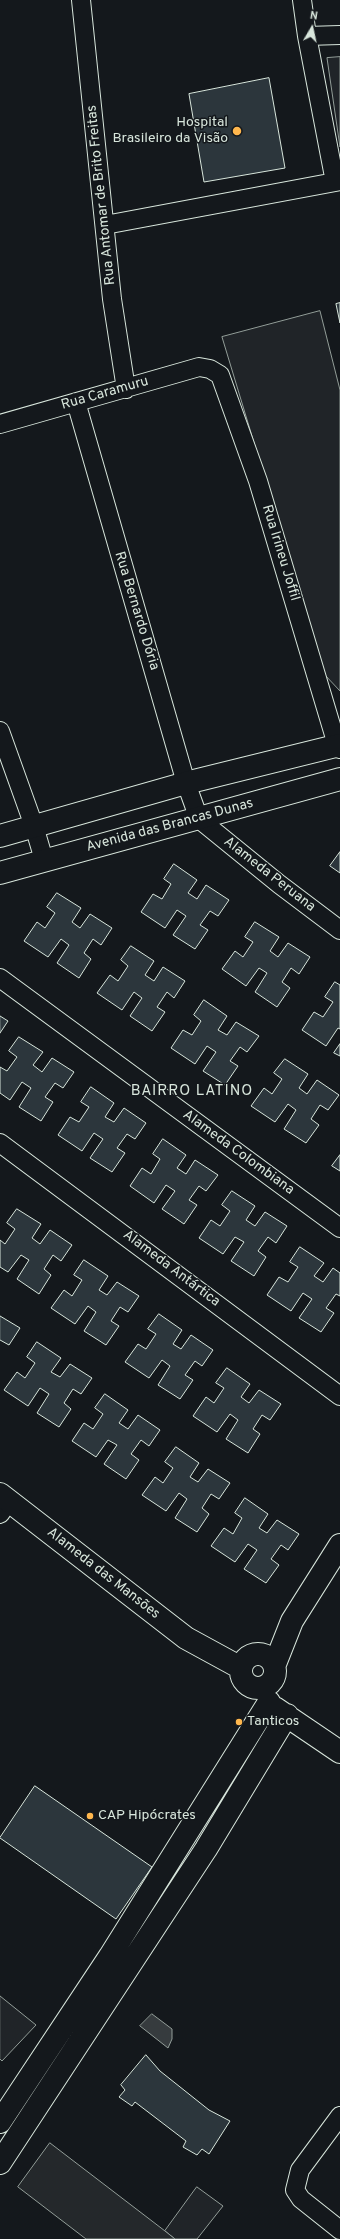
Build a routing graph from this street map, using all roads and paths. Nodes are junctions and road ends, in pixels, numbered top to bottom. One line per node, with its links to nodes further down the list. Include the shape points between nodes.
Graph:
1 (81, 0): 6 (street, Rua Antomar de Brito Freitas)
2 (302, 0): 4 (street)
3 (340, 35): 4 (street)
4 (307, 36): 5 (street)
5 (337, 181): 6 (street)
6 (105, 225): 8 (street, Rua Antomar de Brito Freitas, via 112,299)
7 (210, 368): 8 (street, Rua Caramuru, via 199,367); 12 (street, Rua Irineu Joffil, via 222,379 258,481)
8 (126, 389): 9 (street, Rua Caramuru)
9 (76, 402): 10 (street, Rua Caramuru); 14 (street, Rua Bernardo Dória)
10 (0, 424)
11 (0, 731): 16 (street)
12 (339, 746): 14 (street)
13 (340, 780): 15 (street, Avenida das Brancas Dunas)
14 (186, 783): 15 (street, Rua Bernardo Dória); 16 (street)
15 (199, 819): 18 (street, Avenida das Brancas Dunas); 20 (street, Alameda Peruana)
16 (34, 826): 17 (street); 18 (street)
17 (0, 836)
18 (44, 860): 19 (street, Avenida das Brancas Dunas)
19 (0, 873)
20 (340, 930)
21 (0, 978): 23 (street, Alameda Colombiana)
22 (0, 1143): 24 (street, Alameda Antártica)
23 (340, 1228)
24 (340, 1396)
25 (3, 1503): 27 (street, Alameda das Mansões, via 186,1638)
26 (340, 1545): 27 (street)
27 (261, 1673): 28 (street, Alameda das Mansões); 31 (street, via 110,1956)
28 (288, 1715): 29 (street, Alameda das Mansões); 32 (street, via 206,1849)
29 (340, 1752)
30 (340, 2116): 33 (street, via 300,2170 294,2190 301,2200)
31 (0, 2122)
32 (0, 2163)
33 (340, 2230)

